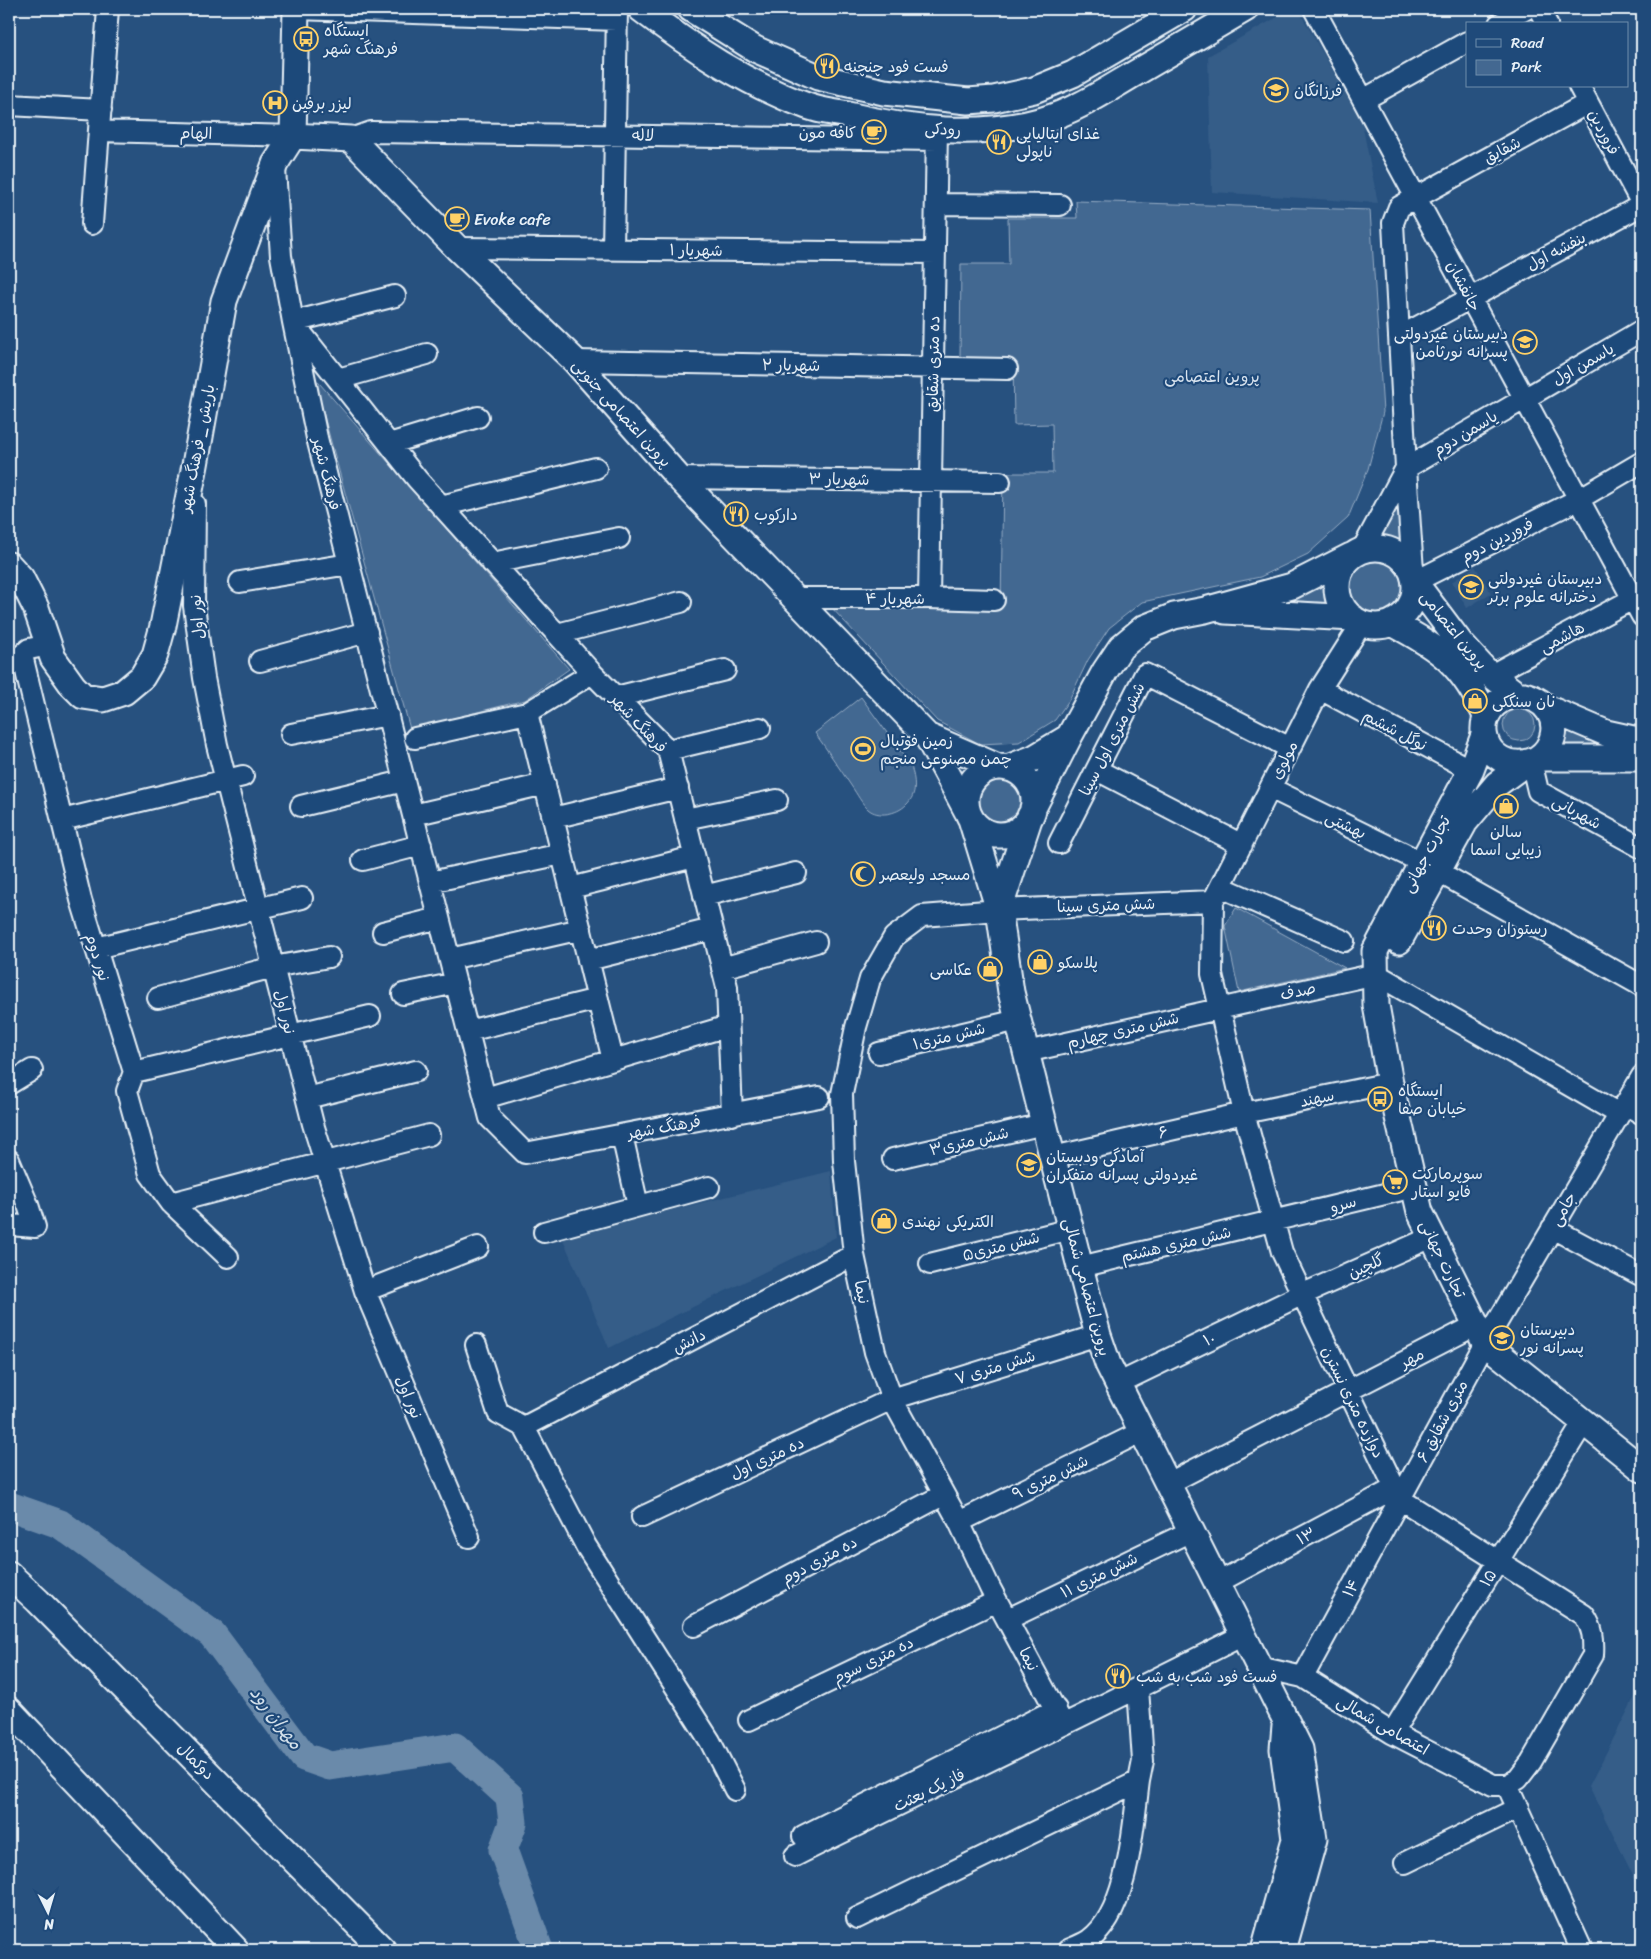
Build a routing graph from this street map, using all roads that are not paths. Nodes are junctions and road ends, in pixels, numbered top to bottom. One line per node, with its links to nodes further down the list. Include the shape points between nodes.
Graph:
1 (108, 9): 20 (street)
2 (296, 9): 10 (street); 25 (main road)
3 (641, 9): 15 (main road, رودکى)
4 (692, 9): 13 (main road, رودکى)
5 (1184, 9): 18 (main road, رودکى, via 1073,74 1034,90)
6 (1245, 9): 22 (main road, رودکى, via 1087,102 1044,120 998,130)
7 (1314, 9): 17 (street, جانفشان)
8 (1526, 9): 11 (street)
9 (1539, 9): 12 (street)
10 (616, 14): 23 (street)
11 (1503, 22)
12 (1546, 22)
13 (721, 27): 15 (main road); 18 (main road, رودکى, via 755,49 818,77 884,92)
14 (1466, 43): 17 (street)
15 (701, 52): 24 (main road, رودکى, via 740,76 808,106)
16 (1584, 95): 28 (street, شقایق); 31 (street, فروردین)
17 (1363, 100): 28 (street, جانفشان)
18 (968, 101): 22 (main road)
19 (9, 105): 20 (street)
20 (101, 110): 21 (street)
21 (99, 131): 25 (street, الهام); 32 (street)
22 (968, 131): 24 (main road, رودکى)
23 (615, 135): 24 (street, لاله); 26 (street, لاله, via 371,132); 34 (street)
24 (937, 135): 29 (street, ده متری شقایق)
25 (293, 136): 26 (main road); 27 (main road, باریش _ فرهنگ شهر)
26 (351, 139): 33 (main road, پروین اعتصامی جنوبی)
27 (275, 164): 38 (street, via 281,256); 50 (main road, باریش _ فرهنگ شهر, via 224,301)
28 (1416, 196): 37 (street, جانفشان); 40 (street, شقایق, via 1398,207 1393,223)
29 (936, 204): 30 (street); 35 (street, ده متری شقایق)
30 (1060, 205)
31 (1642, 205): 37 (street, بنفشه اول)
32 (92, 224)
33 (457, 248): 34 (street, شهریار ۱); 42 (main road, پروین اعتصامی جنوبی)
34 (613, 248): 35 (street, شهریار ۱)
35 (935, 253): 43 (street, ده متری شقایق)
36 (395, 296): 38 (street)
37 (1470, 298): 40 (street, بنفشه اول); 46 (street, جانفشان)
38 (293, 322): 45 (street, فرهنگ شهر); 61 (street, فرهنگ شهر, via 317,438)
39 (1642, 330): 46 (street, یاسمن اول)
40 (1399, 337): 52 (street, شقایق)
41 (427, 354): 45 (street)
42 (575, 361): 43 (street, شهریار ۲); 53 (main road, پروین اعتصامی جنوبی)
43 (933, 368): 44 (street, شهریار ۲); 54 (street, ده متری شقایق)
44 (1007, 369)
45 (338, 379): 48 (street, فرهنگ شهر)
46 (1524, 398): 52 (street, یاسمن دوم); 56 (street, جانفشان)
47 (478, 417): 48 (street)
48 (389, 444): 57 (street, فرهنگ شهر)
49 (1642, 462): 56 (street, فروردین دوم)
50 (195, 465): 75 (main road, باریش _ فرهنگ شهر, via 163,626 155,655 142,676 124,692 103,699 84,696 53,658); 100 (street, نور اول, via 194,606 217,745)
51 (596, 468): 57 (street)
52 (1406, 468): 59 (street); 63 (street, شقایق)
53 (679, 478): 54 (street, شهریار ۳); 65 (main road, پروین اعتصامی جنوبی)
54 (931, 480): 55 (street, شهریار ۳); 66 (street, ده متری شقایق)
55 (1000, 482)
56 (1579, 499): 63 (street, فروردین دوم); 69 (street, جانفشان)
57 (441, 506): 60 (street, فرهنگ شهر)
58 (619, 538): 60 (street)
59 (1357, 553): 63 (main road, via 1377,547 1392,550 1408,563); 70 (main road, via 1292,586); 71 (main road, via 1339,572 1337,582 1340,602)
60 (492, 563): 74 (street, فرهنگ شهر)
61 (349, 564): 64 (street); 73 (street, فرهنگ شهر)
62 (9, 565): 75 (main road, باریش _ فرهنگ شهر, via 21,578 36,608)
63 (1415, 579): 72 (main road, via 1413,601 1401,618); 79 (main road, پروین اعتصامی, via 1461,644)
64 (240, 582)
65 (796, 598): 66 (street, شهریار ۴); 89 (main road, پروین اعتصامی جنوبی)
66 (929, 598): 67 (street, شهریار ۴)
67 (994, 600)
68 (681, 602): 74 (street)
69 (1639, 603): 79 (street, هاشمی)
70 (1205, 610): 71 (main road); 90 (main road, via 1174,616 1144,628 1121,647)
71 (1357, 621): 72 (main road, via 1372,626); 80 (street, مولوی)
72 (1392, 623): 86 (main road, پروین اعتصامی, via 1426,640 1453,662 1476,694)
73 (367, 632): 76 (street); 85 (street, فرهنگ شهر)
74 (556, 634): 78 (street, فرهنگ شهر)
75 (49, 645): 112 (street, نور دوم, via 29,649 22,655)
76 (260, 661)
77 (725, 670): 82 (street)
78 (592, 673): 82 (street, فرهنگ شهر); 84 (street)
79 (1492, 675): 81 (main road, پروین اعتصامی)
80 (1320, 689): 93 (street, مولوی); 99 (street, نوگل ششم)
81 (1516, 694): 83 (main road, via 1533,697); 86 (main road, via 1498,700 1491,707)
82 (616, 698): 94 (street, فرهنگ شهر)
83 (1547, 708): 92 (main road, via 1606,733); 96 (main road, via 1554,728 1552,738 1548,748)
84 (527, 712): 91 (street); 102 (street)
85 (388, 714): 88 (street); 101 (street, فرهنگ شهر)
86 (1485, 725): 96 (main road, via 1488,745 1495,754 1515,764); 99 (main road, تجارت جهانی)
87 (760, 728): 94 (street)
88 (292, 734)
89 (927, 736): 97 (main road, پروین اعتصامی جنوبی); 109 (main road, پروین اعتصامی جنوبی)
90 (1069, 737): 97 (main road, via 1034,758); 107 (main road)
91 (415, 738)
92 (1642, 741)
93 (1290, 748): 98 (street, شش متری اول سینا, via 1145,674); 104 (street, مولوی)
94 (668, 750): 103 (street, فرهنگ شهر)
95 (1642, 758): 96 (main road)
96 (1533, 760): 110 (main road, تجارت جهانی); 117 (street, شهربانی, via 1538,791)
97 (1003, 768): 107 (main road, via 1023,776 1028,783 1034,799); 109 (main road, via 990,769 975,778 967,794)
98 (1097, 770): 114 (street, شش متری اول سینا); 116 (street)
99 (1471, 770): 110 (main road, تجارت جهانی)
100 (234, 778): 112 (street); 128 (street, نور اول)
101 (404, 781): 106 (street); 108 (street, فرهنگ شهر)
102 (545, 784): 108 (street); 111 (street)
103 (678, 788): 111 (street); 113 (street, فرهنگ شهر)
104 (1270, 788): 116 (street, مولوی); 121 (street, بهشتی)
105 (777, 800): 113 (street)
106 (300, 806)
107 (1032, 812): 109 (main road, via 1017,830 998,835 983,830); 129 (main road, پروین اعتصامی شمالی)
108 (413, 815): 115 (street, فرهنگ شهر)
109 (969, 815): 129 (main road, پروین اعتصامی شمالی)
110 (1457, 817): 121 (main road, تجارت جهانی)
111 (554, 818): 118 (street)
112 (62, 820): 136 (street, نور دوم)
113 (685, 820): 119 (street, فرهنگ شهر)
114 (1059, 843)
115 (421, 845): 120 (street); 123 (street, فرهنگ شهر)
116 (1242, 845): 125 (street, مولوی)
117 (1642, 848)
118 (562, 854): 123 (street); 124 (street)
119 (694, 857): 124 (street); 126 (street, فرهنگ شهر)
120 (363, 860)
121 (1429, 867): 142 (main road, تجارت جهانی, via 1390,958); 144 (street, بهشتی)
122 (796, 873): 126 (street)
123 (430, 882): 130 (street, فرهنگ شهر)
124 (571, 888): 131 (street)
125 (1217, 894): 129 (street, شش متری سینا); 134 (street); 148 (street, دوازده متری نسترن, via 1212,974)
126 (704, 896): 132 (street, فرهنگ شهر)
127 (302, 898): 128 (street)
128 (258, 908): 136 (street); 140 (street, نور اول)
129 (999, 910): 150 (main road, پروین اعتصامی شمالی); 188 (street, نیما, via 922,916 894,937 870,979 842,1094 844,1161)
130 (439, 918): 133 (street); 138 (street, فرهنگ شهر)
131 (581, 929): 138 (street); 139 (street)
132 (712, 930): 139 (street); 141 (street, فرهنگ شهر)
133 (383, 932)
134 (1344, 941)
135 (816, 942): 141 (street)
136 (96, 948): 159 (street, نور دوم)
137 (329, 957): 140 (street)
138 (450, 959): 143 (street, فرهنگ شهر)
139 (588, 960): 147 (street)
140 (273, 967): 146 (street); 153 (street, نور اول)
141 (722, 968): 151 (street, فرهنگ شهر)
142 (1376, 974): 148 (street, صدف); 161 (main road, تجارت جهانی, via 1376,1005); 166 (street)
143 (456, 983): 145 (street); 152 (street, فرهنگ شهر)
144 (1642, 986)
145 (403, 994)
146 (158, 998)
147 (598, 999): 152 (street); 156 (street)
148 (1220, 1008): 154 (street, شش متری چهارم); 167 (street, دوازده متری نسترن)
149 (370, 1016): 153 (street)
150 (1018, 1020): 154 (main road, پروین اعتصامی شمالی); 155 (street, شش متری۱)
151 (728, 1026): 156 (street); 169 (street, فرهنگ شهر)
152 (468, 1031): 164 (street, فرهنگ شهر)
153 (290, 1034): 159 (street); 163 (street, نور اول)
154 (1026, 1052): 170 (main road, پروین اعتصامی شمالی)
155 (879, 1053)
156 (613, 1060): 164 (street)
157 (32, 1070): 162 (street)
158 (416, 1071): 163 (street)
159 (134, 1072): 179 (street, via 127,1091 150,1174)
160 (1642, 1076): 166 (street, جامی)
161 (1390, 1083): 167 (street, سهند); 178 (main road, تجارت جهانی)
162 (9, 1084)
163 (307, 1098): 175 (street, نور اول)
164 (485, 1098): 172 (street, فرهنگ شهر, via 490,1118 524,1153)
165 (819, 1098): 169 (street)
166 (1622, 1109): 168 (street); 183 (street, جامی)
167 (1244, 1113): 173 (street, ۶); 181 (street, دوازده متری نسترن)
168 (1642, 1114)
169 (732, 1115): 172 (street, فرهنگ شهر)
170 (1044, 1124): 173 (main road, پروین اعتصامی شمالی); 174 (street, شش متری۳)
171 (429, 1135): 175 (street)
172 (622, 1135): 180 (street)
173 (1053, 1157): 184 (main road, پروین اعتصامی شمالی)
174 (893, 1159)
175 (324, 1161): 179 (street); 193 (street, نور اول)
176 (10, 1165): 182 (street, via 35,1227)
177 (709, 1187): 180 (street)
178 (1414, 1187): 181 (street, سرو); 186 (main road, تجارت جهانی, via 1420,1212)
179 (171, 1203): 189 (street)
180 (638, 1206): 185 (street)
181 (1272, 1222): 191 (street, شش متری هشتم); 194 (street, دوازده متری نسترن)
182 (9, 1225)
183 (1552, 1228): 192 (street); 195 (street, جامی)
184 (1071, 1229): 190 (street, ۵شش متری); 191 (main road, پروین اعتصامی شمالی)
185 (544, 1232)
186 (1432, 1237): 194 (street, گلچین); 195 (main road, تجارت جهانی)
187 (478, 1246): 193 (street)
188 (854, 1256): 200 (street, نیما, via 875,1352); 202 (street, دانش)
189 (228, 1257)
190 (930, 1264)
191 (1080, 1267): 196 (main road, پروین اعتصامی شمالی)
192 (1642, 1276)
193 (365, 1291): 211 (street, نور اول)
194 (1301, 1294): 198 (street, ۱۰); 199 (street, دوازده متری نسترن)
195 (1480, 1334): 199 (street, مهر); 201 (main road, تجارت جهانی); 206 (street, ۶ متری شقایق)
196 (1098, 1335): 198 (main road, پروین اعتصامی شمالی); 200 (street, ۷ شش متری)
197 (476, 1345): 202 (street, via 498,1413)
198 (1118, 1384): 203 (main road, پروین اعتصامی شمالی)
199 (1348, 1391): 205 (street, مهر); 206 (street, دوازده متری نسترن)
200 (892, 1399): 207 (street, نیما); 208 (street, ده متری اول)
201 (1584, 1422): 204 (main road, تجارت جهانی); 212 (street, ۱۵)
202 (524, 1427): 229 (street, via 586,1546 710,1741)
203 (1141, 1432): 205 (main road, پروین اعتصامی شمالی); 209 (street, ۹ شش متری)
204 (1642, 1469)
205 (1167, 1484): 210 (main road, پروین اعتصامی شمالی)
206 (1397, 1493): 212 (street); 214 (street, ۱۳); 220 (street, ۱۴)
207 (944, 1495): 209 (street, نیما); 217 (street, ده متری دوم)
208 (642, 1517)
209 (959, 1522): 215 (street, نیما)
210 (1191, 1531): 214 (main road, پروین اعتصامی شمالی); 216 (street, ۱۱ شش متری)
211 (469, 1536)
212 (1499, 1561): 226 (street, ۱۵); 228 (street, via 1584,1615 1594,1638 1593,1655 1531,1762 1518,1779)
213 (9, 1574): 236 (main road, دوکمال)
214 (1217, 1583): 218 (main road, پروین اعتصامی شمالی)
215 (997, 1600): 216 (street, نیما); 224 (street, ده متری سوم)
216 (1008, 1619): 223 (street, نیما)
217 (694, 1626)
218 (1242, 1635): 219 (main road, پروین اعتصامی شمالی); 221 (street)
219 (1259, 1667): 220 (street, اعتصامی شمالی); 225 (main road, پروین اعتصامی شمالی)
220 (1303, 1677): 226 (street, اعتصامی شمالی)
221 (1138, 1688): 223 (street); 227 (street, via 1143,1761)
222 (9, 1710): 235 (main road)
223 (1059, 1717): 231 (street); 232 (street, فاز یک بعثت)
224 (749, 1720)
225 (1286, 1720): 238 (main road, via 1282,1749 1295,1840); 239 (main road, پروین اعتصامی شمالی, via 1300,1749 1314,1839)
226 (1392, 1733): 228 (street, اعتصامی شمالی, via 1477,1778 1493,1785)
227 (1139, 1781): 234 (street); 237 (street, via 1127,1869 1116,1901 1090,1940)
228 (1507, 1785): 230 (street)
229 (735, 1790)
230 (1518, 1808): 233 (street); 240 (street)
231 (803, 1836)
232 (795, 1856)
233 (1405, 1863)
234 (857, 1918)
235 (236, 1950)
236 (383, 1950)
237 (1068, 1950)
238 (1264, 1950)
239 (1283, 1950)
240 (1582, 1950)

